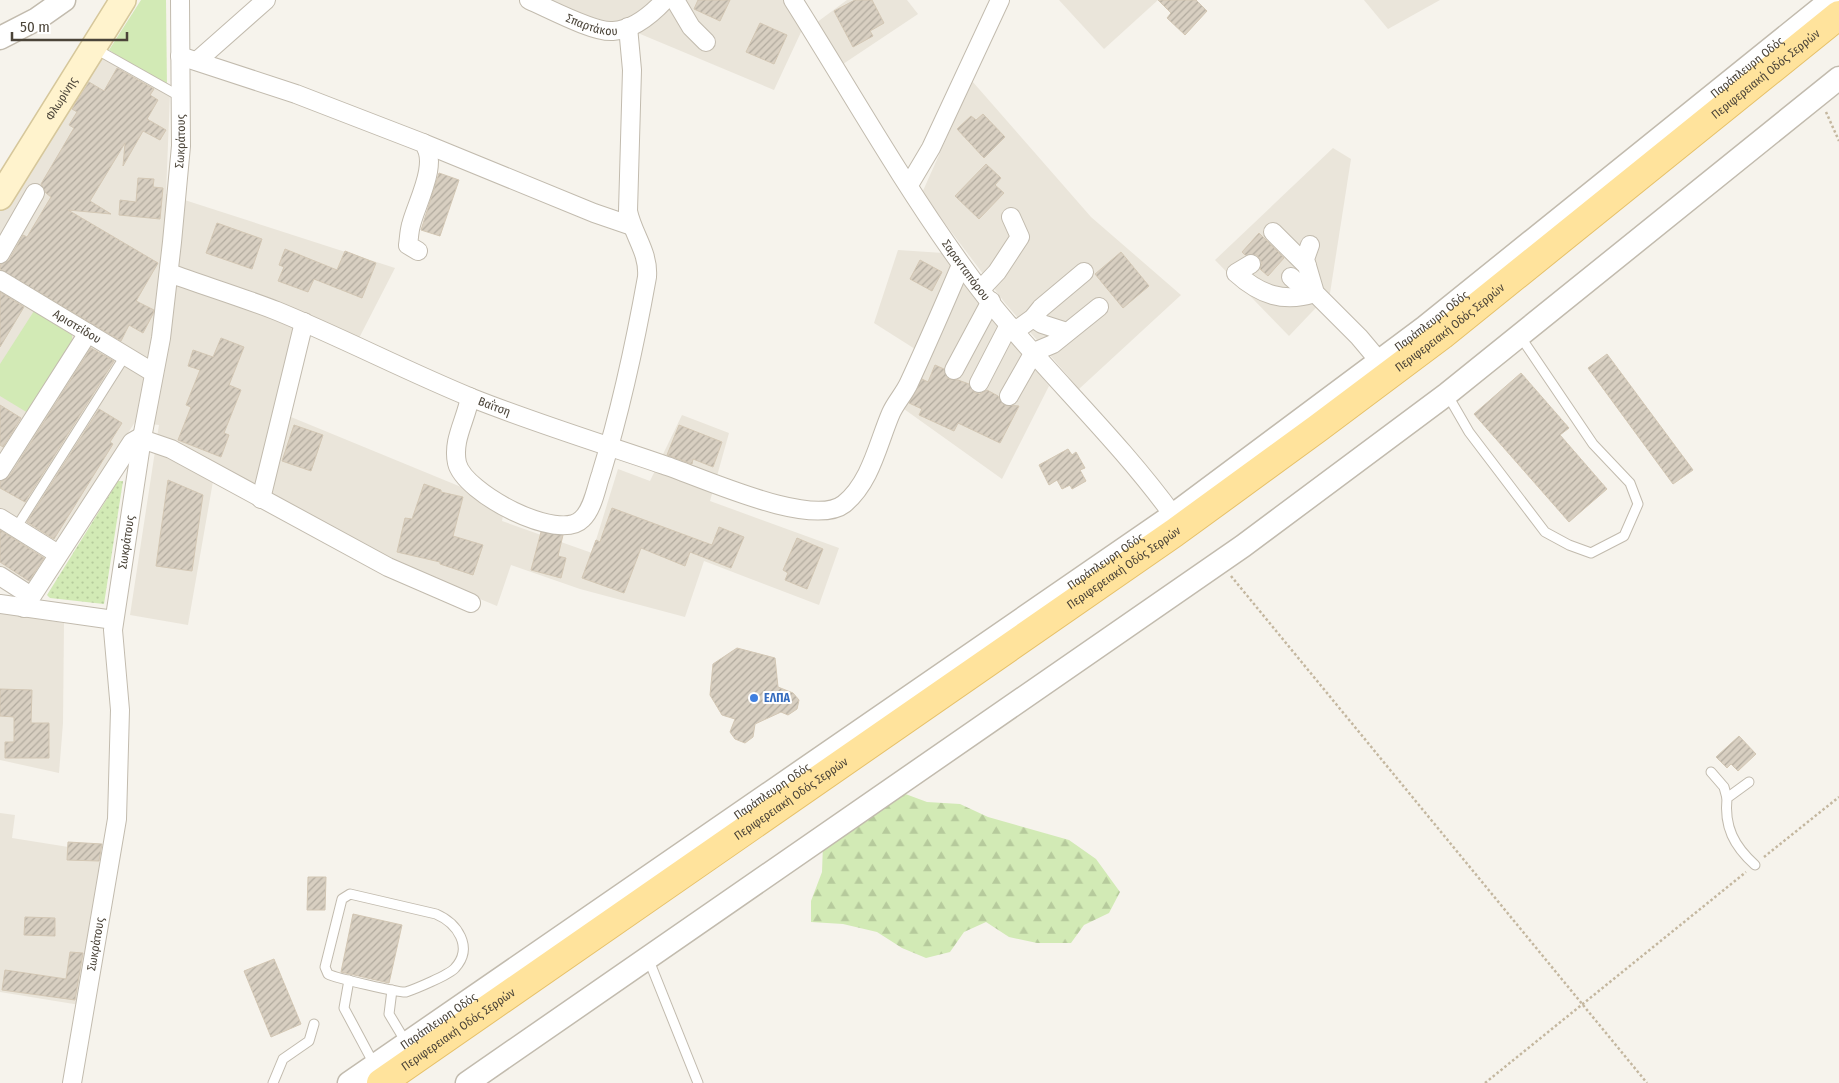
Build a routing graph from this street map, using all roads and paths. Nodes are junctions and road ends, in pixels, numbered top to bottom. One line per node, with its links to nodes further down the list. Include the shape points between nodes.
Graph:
1 (64, 0): 13 (street)
2 (123, 0): 15 (main road, Φλωρίνης)
3 (180, 0): 16 (street, Σωκράτους)
4 (266, 0): 17 (street)
5 (529, 0): 12 (street, Σπαρτάκου, via 598,29 613,31)
6 (665, 0): 12 (street)
7 (675, 0): 14 (street, via 691,27)
8 (793, 0): 23 (street, Σαρανταπόρου)
9 (1000, 0): 23 (street, via 931,148)
10 (1831, 0): 50 (street, Παράπλευρη Οδός)
11 (1839, 15): 82 (main road, Περιφερειακή Οδός Σερρών, via 1449,328 1174,533)
12 (628, 27): 27 (street, via 632,80 627,201)
13 (0, 38)
14 (706, 42)
15 (94, 48): 20 (lane); 25 (main road, Φλωρίνης)
16 (180, 56): 17 (street); 20 (street, Σωκράτους)
17 (197, 61): 22 (street, via 320,102)
18 (1839, 78): 19 (street)
19 (1818, 95): 21 (path); 47 (street)
20 (181, 98): 36 (street, Σωκράτους, via 180,154)
21 (1839, 141)
22 (424, 142): 27 (street); 30 (street, via 429,156 426,182 411,225 408,245)
23 (909, 185): 33 (street, Σαρανταπόρου)
24 (35, 193): 31 (street)
25 (0, 197)
26 (1012, 217): 40 (street, via 1020,237)
27 (632, 226): 58 (street, via 646,254 647,277 624,393)
28 (1273, 232): 34 (street)
29 (1310, 245): 34 (street)
30 (418, 251)
31 (0, 254)
32 (1251, 264): 39 (street, via 1236,273 1265,294 1306,297)
33 (961, 265): 40 (street, Σαρανταπόρου); 58 (street, Βαΐτση, via 908,386 890,415 875,458 864,480 844,504 829,511 793,510)
34 (1306, 266): 39 (street)
35 (1084, 272): 42 (street)
36 (169, 273): 43 (street, Βαΐτση); 52 (street, Σωκράτους)
37 (1291, 276): 39 (street)
38 (0, 280): 46 (street, Αριστείδου)
39 (1313, 294): 50 (street, via 1353,330)
40 (986, 295): 44 (street, Σαρανταπόρου); 51 (street)
41 (1099, 307): 45 (street)
42 (1033, 318): 44 (street); 45 (street)
43 (304, 322): 56 (street, Βαΐτση); 60 (street)
44 (1012, 328): 48 (street, Σαρανταπόρου); 53 (street)
45 (1067, 332): 48 (street, via 1053,344)
46 (88, 333): 49 (street, Αριστείδου); 59 (street)
47 (1520, 336): 54 (street); 54 (lane, via 1593,444 1630,483 1638,504 1624,536 1591,553 1546,532 1469,432)
48 (1034, 352): 55 (street); 61 (street, Σαρανταπόρου)
49 (125, 356): 52 (street, Αριστείδου); 63 (lane)
50 (1380, 362): 61 (street, Παράπλευρη Οδός)
51 (954, 370)
52 (154, 373): 57 (street, Σωκράτους)
53 (979, 382)
54 (1447, 394): 65 (street)
55 (1009, 396)
56 (470, 397): 58 (street, Βαΐτση); 58 (street, via 466,418 457,438 458,466 473,487 506,509 528,518 548,523 578,523 592,500)
57 (142, 438): 60 (street, via 171,449); 64 (street, via 132,442); 70 (street, Σωκράτους)
58 (609, 448)
59 (3, 462)
60 (261, 499): 68 (street, via 388,567)
61 (1173, 515): 81 (street, Παράπλευρη Οδός)
62 (0, 518): 63 (street)
63 (16, 528): 64 (street)
64 (58, 554): 67 (street)
65 (1220, 562): 76 (street); 79 (path)
66 (0, 576): 67 (street)
67 (27, 602): 69 (street); 70 (street)
68 (471, 602)
69 (0, 604)
70 (114, 620): 83 (street, Σωκράτους, via 120,710 117,819)
71 (1711, 772): 74 (lane, via 1724,787)
72 (1749, 782): 74 (lane)
73 (1839, 797): 75 (path)
74 (1727, 798): 75 (lane, via 1725,814 1730,836)
75 (1755, 865): 79 (path)
76 (648, 958): 86 (street); 87 (lane)
77 (349, 980): 78 (lane); 78 (lane, via 331,976 325,967 342,899 347,894 436,914 454,924 463,950 454,970 404,992); 82 (lane, via 344,1008)
78 (392, 990): 81 (lane, via 389,1014)
79 (1583, 1004): 88 (path); 89 (path)
80 (314, 1024): 84 (lane, via 309,1041 283,1059)
81 (407, 1044): 82 (street, Παράπλευρη Οδός)
82 (378, 1074): 85 (street, Παράπλευρη Οδός)
83 (72, 1083)
84 (273, 1083)
85 (349, 1083)
86 (467, 1083)
87 (698, 1083)
88 (1485, 1083)
89 (1648, 1083)

